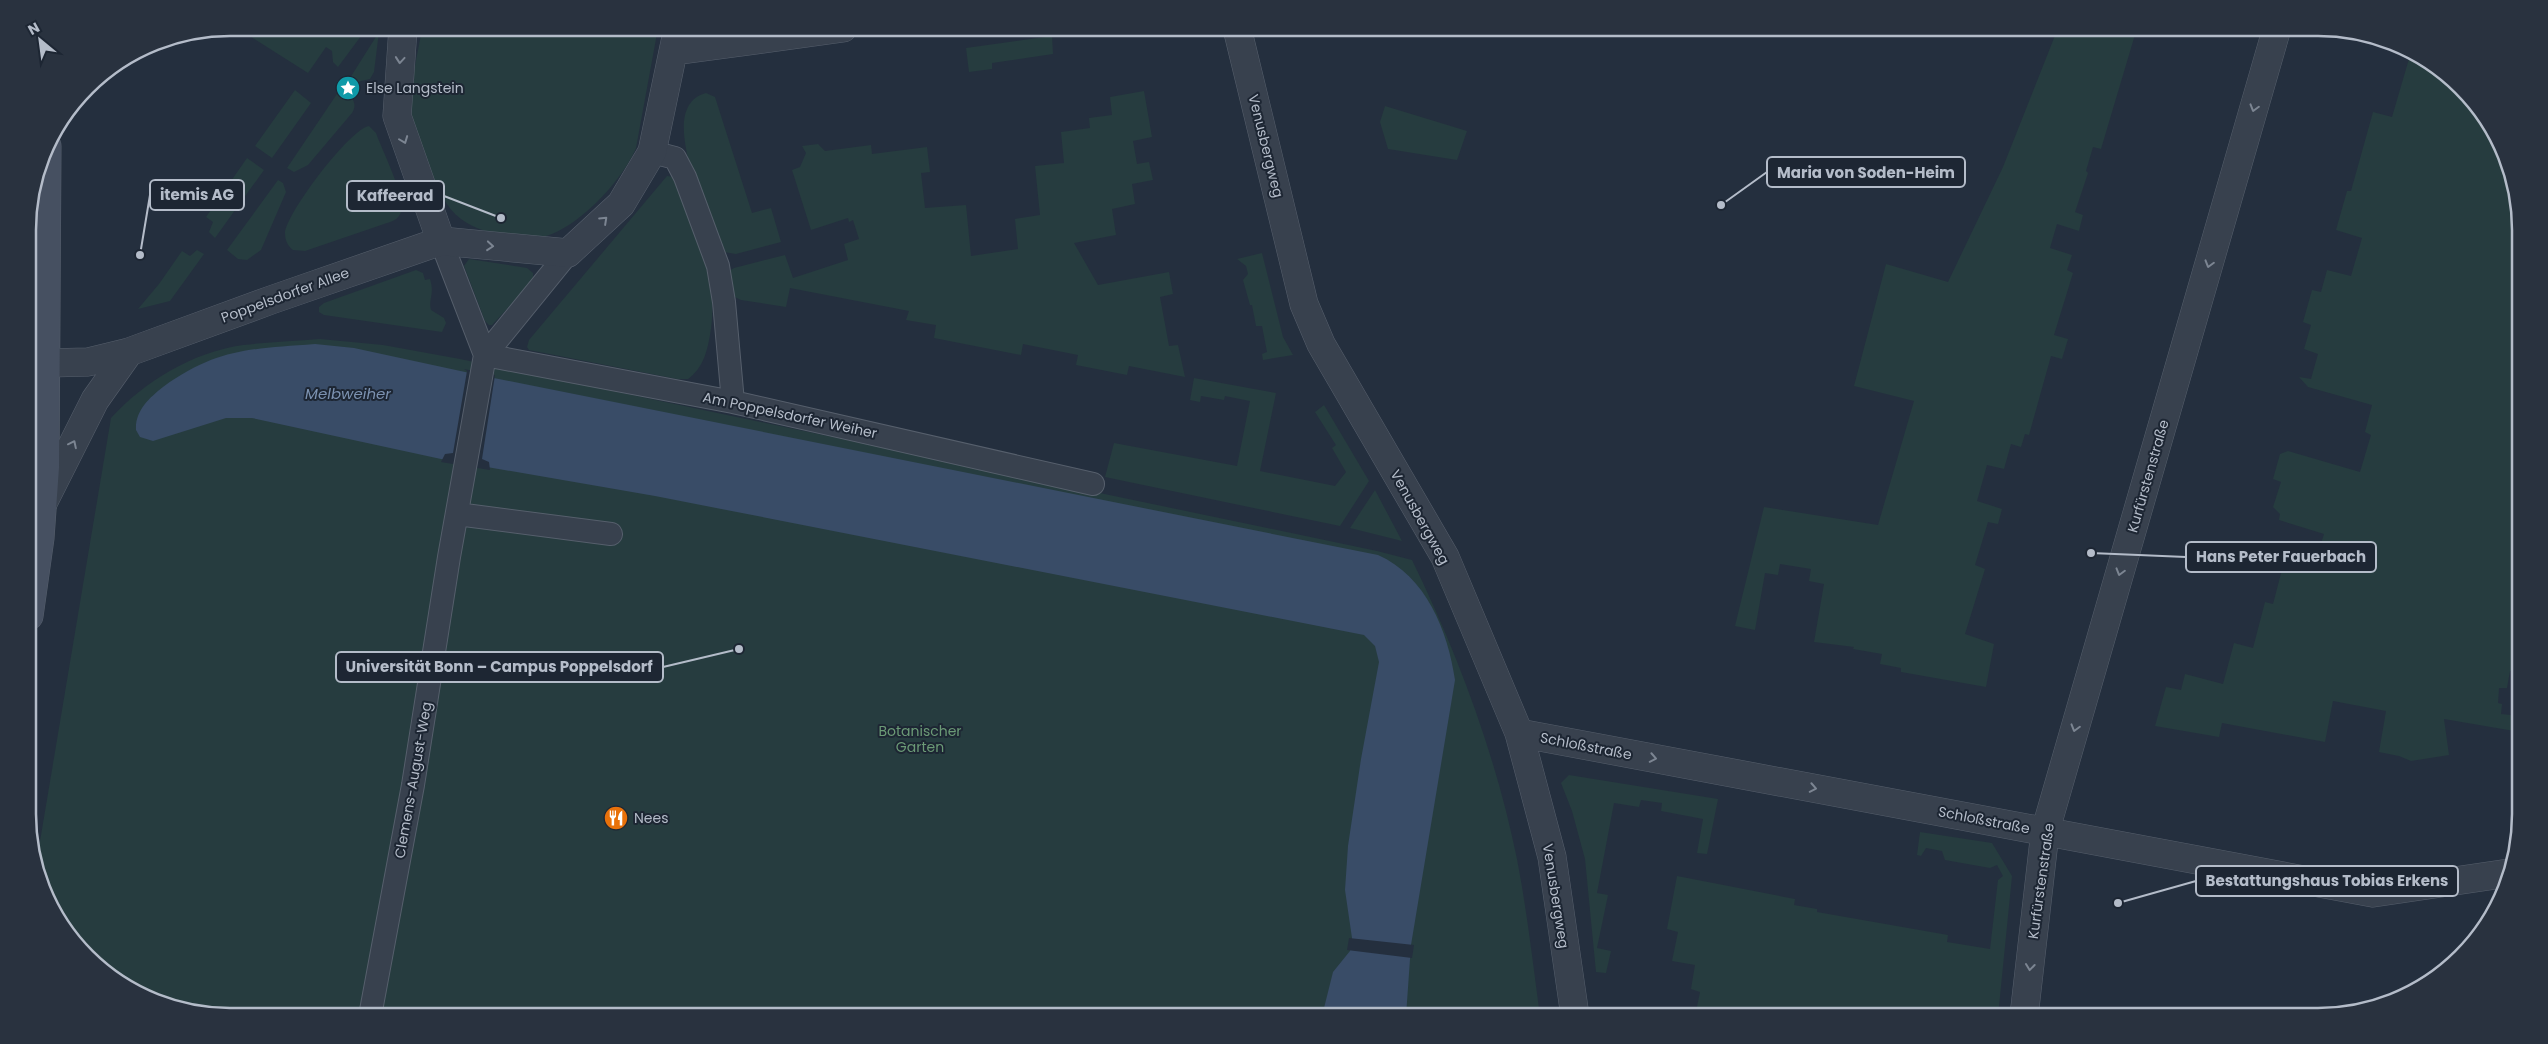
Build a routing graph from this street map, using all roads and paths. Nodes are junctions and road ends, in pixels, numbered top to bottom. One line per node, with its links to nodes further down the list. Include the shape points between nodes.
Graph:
1 (402, 36): 8 (street, one-way to 8, via 397,116)
2 (722, 36): 5 (street)
3 (1239, 36): 19 (street, Venusbergweg, via 1304,304 1321,344 1444,557)
4 (2275, 36): 20 (street, Kurfürstenstraße, one-way to 20)
5 (676, 39): 6 (street)
6 (652, 152): 9 (street, one-way to 6, via 621,204); 13 (lane, via 675,158 718,266)
7 (47, 168): 12 (street)
8 (442, 241): 9 (street, Poppelsdorfer Allee, one-way to 9); 10 (street, Poppelsdorfer Allee); 11 (lane)
9 (568, 253): 11 (lane)
10 (129, 352): 12 (street, Poppelsdorfer Allee, via 88,362); 15 (street, one-way to 10, via 95,400)
11 (484, 362): 13 (lane, Am Poppelsdorfer Weiher); 16 (lane, Clemens-August-Weg)
12 (47, 363): 15 (street)
13 (733, 402): 14 (lane, Am Poppelsdorfer Weiher)
14 (1093, 484)
15 (43, 503): 17 (street)
16 (457, 514): 18 (lane); 22 (lane, Clemens-August-Weg, via 413,785)
17 (36, 529)
18 (611, 534)
19 (1519, 733): 20 (street, Schloßstraße, one-way to 20); 23 (street, Venusbergweg, via 1552,857)
20 (2045, 832): 21 (street, Schloßstraße, via 2373,893); 24 (street, Kurfürstenstraße, one-way to 24)
21 (2501, 875)
22 (371, 1008)
23 (1573, 1008)
24 (2025, 1008)

